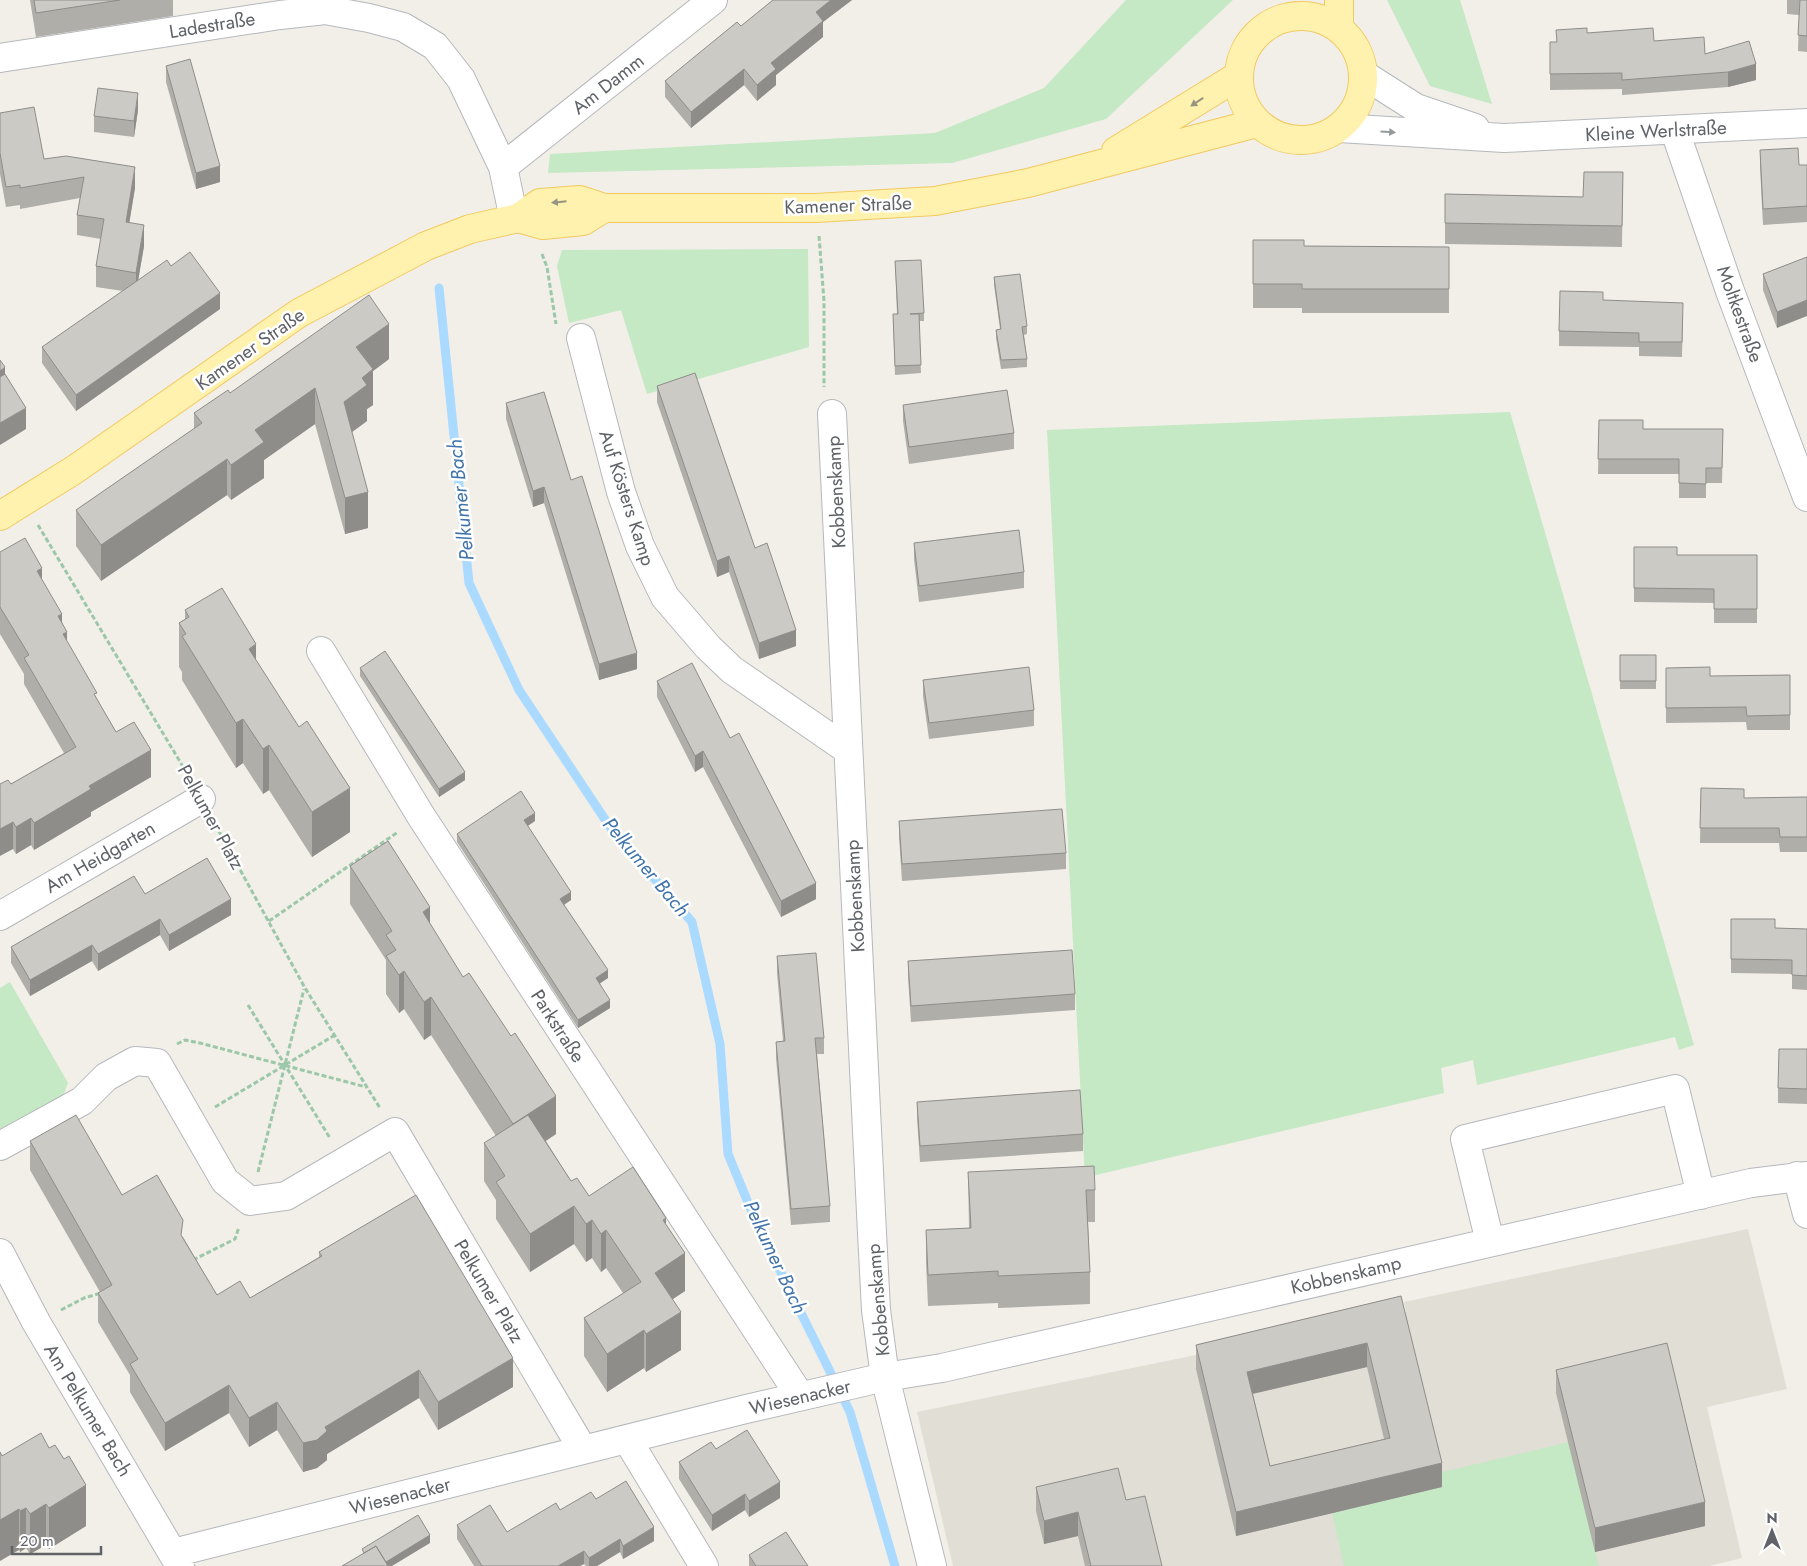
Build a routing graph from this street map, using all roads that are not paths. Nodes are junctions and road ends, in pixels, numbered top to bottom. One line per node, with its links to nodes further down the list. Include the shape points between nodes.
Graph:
1 (713, 0): 13 (street, Am Damm)
2 (1339, 0): 4 (main road)
3 (1291, 9): 4 (main road); 7 (main road, via 1252,39 1245,50)
4 (1339, 28): 6 (main road, via 1356,49)
5 (0, 58): 13 (street, Ladestraße, via 325,10 370,18 402,27 435,46 461,78)
6 (1364, 75): 10 (main road, via 1358,104); 12 (street, Kleine Werlstraße, via 1416,108)
7 (1238, 76): 8 (main road, via 1242,101); 14 (main road, Kamener Straße, one-way to 14)
8 (1257, 123): 10 (main road, via 1278,136 1304,141 1328,135); 14 (main road, Kamener Straße)
9 (1807, 123): 11 (street, Kleine Werlstraße)
10 (1340, 128): 12 (street, Kleine Werlstraße, one-way to 12)
11 (1674, 131): 12 (street, Kleine Werlstraße); 18 (street, Moltkestraße)
12 (1504, 138)
13 (503, 167): 15 (street, Ladestraße)
14 (1088, 168): 15 (main road, Kamener Straße, via 935,202 816,208 604,208 583,221 543,225)
15 (516, 219): 19 (main road, Kamener Straße, via 470,229 437,241 299,313 186,393)
16 (581, 338): 21 (street, Auf Kösters Kamp, via 621,492 640,546 665,597 732,670)
17 (832, 414): 21 (street, Kobbenskamp)
18 (1807, 497)
19 (0, 516)
20 (322, 651): 31 (street, Parkstraße, via 421,816)
21 (848, 750): 30 (street, Kobbenskamp, via 876,1310)
22 (201, 800): 23 (street, Am Heidgarten)
23 (0, 916)
24 (0, 1146): 33 (street, Pelkumer Platz, via 82,1101 106,1077 134,1061 156,1063 225,1181 250,1201 286,1196 395,1132)
25 (1802, 1176): 26 (street, Kobbenskamp, via 1751,1183); 27 (street)
26 (1701, 1195): 28 (street, Kobbenskamp); 28 (street, via 1675,1089 1465,1139)
27 (1807, 1214)
28 (1490, 1242): 30 (street, Kobbenskamp, via 961,1364)
29 (0, 1253): 34 (street, Am Pelkumer Bach, via 36,1322)
30 (885, 1377): 31 (street, Wiesenacker); 36 (street, Kobbenskamp)
31 (810, 1394): 32 (street, Wiesenacker)
32 (627, 1439): 33 (street, Wiesenacker); 35 (street)
33 (583, 1450): 34 (street, Wiesenacker)
34 (176, 1560)
35 (704, 1566)
36 (932, 1566)

